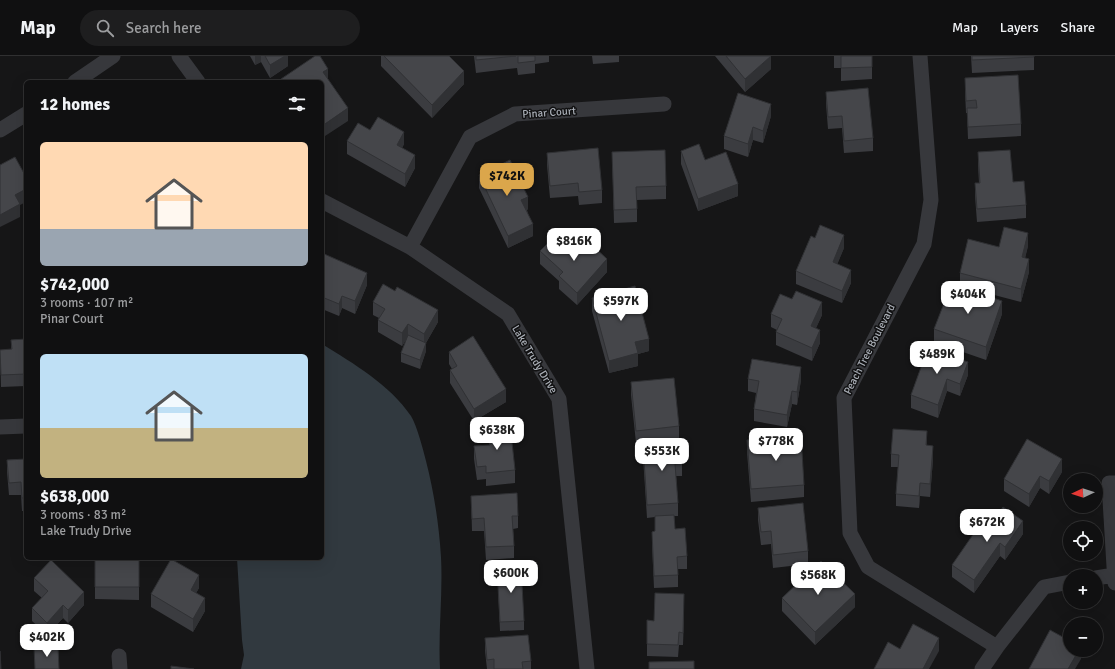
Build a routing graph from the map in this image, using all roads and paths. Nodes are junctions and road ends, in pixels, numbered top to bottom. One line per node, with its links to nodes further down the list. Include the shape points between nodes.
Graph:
1 (113, 56): 4 (street)
2 (179, 56): 5 (street)
3 (920, 56): 17 (street, Peach Tree Boulevard, via 931,200 924,244 844,398 850,533 868,567)
4 (78, 80)
5 (197, 80)
6 (664, 104): 10 (street, Pinar Court, via 515,114 470,137)
7 (24, 115): 8 (street)
8 (0, 130)
9 (324, 202): 10 (street, Lake Trudy Drive)
10 (410, 247): 18 (street, Lake Trudy Drive, via 508,314 559,399)
11 (24, 426): 12 (street)
12 (0, 427)
13 (1112, 483): 15 (street)
14 (1103, 578): 15 (street)
15 (1115, 579)
16 (1063, 583): 17 (street, via 1044,587)
17 (997, 647): 19 (street)
18 (587, 669)
19 (982, 669)

